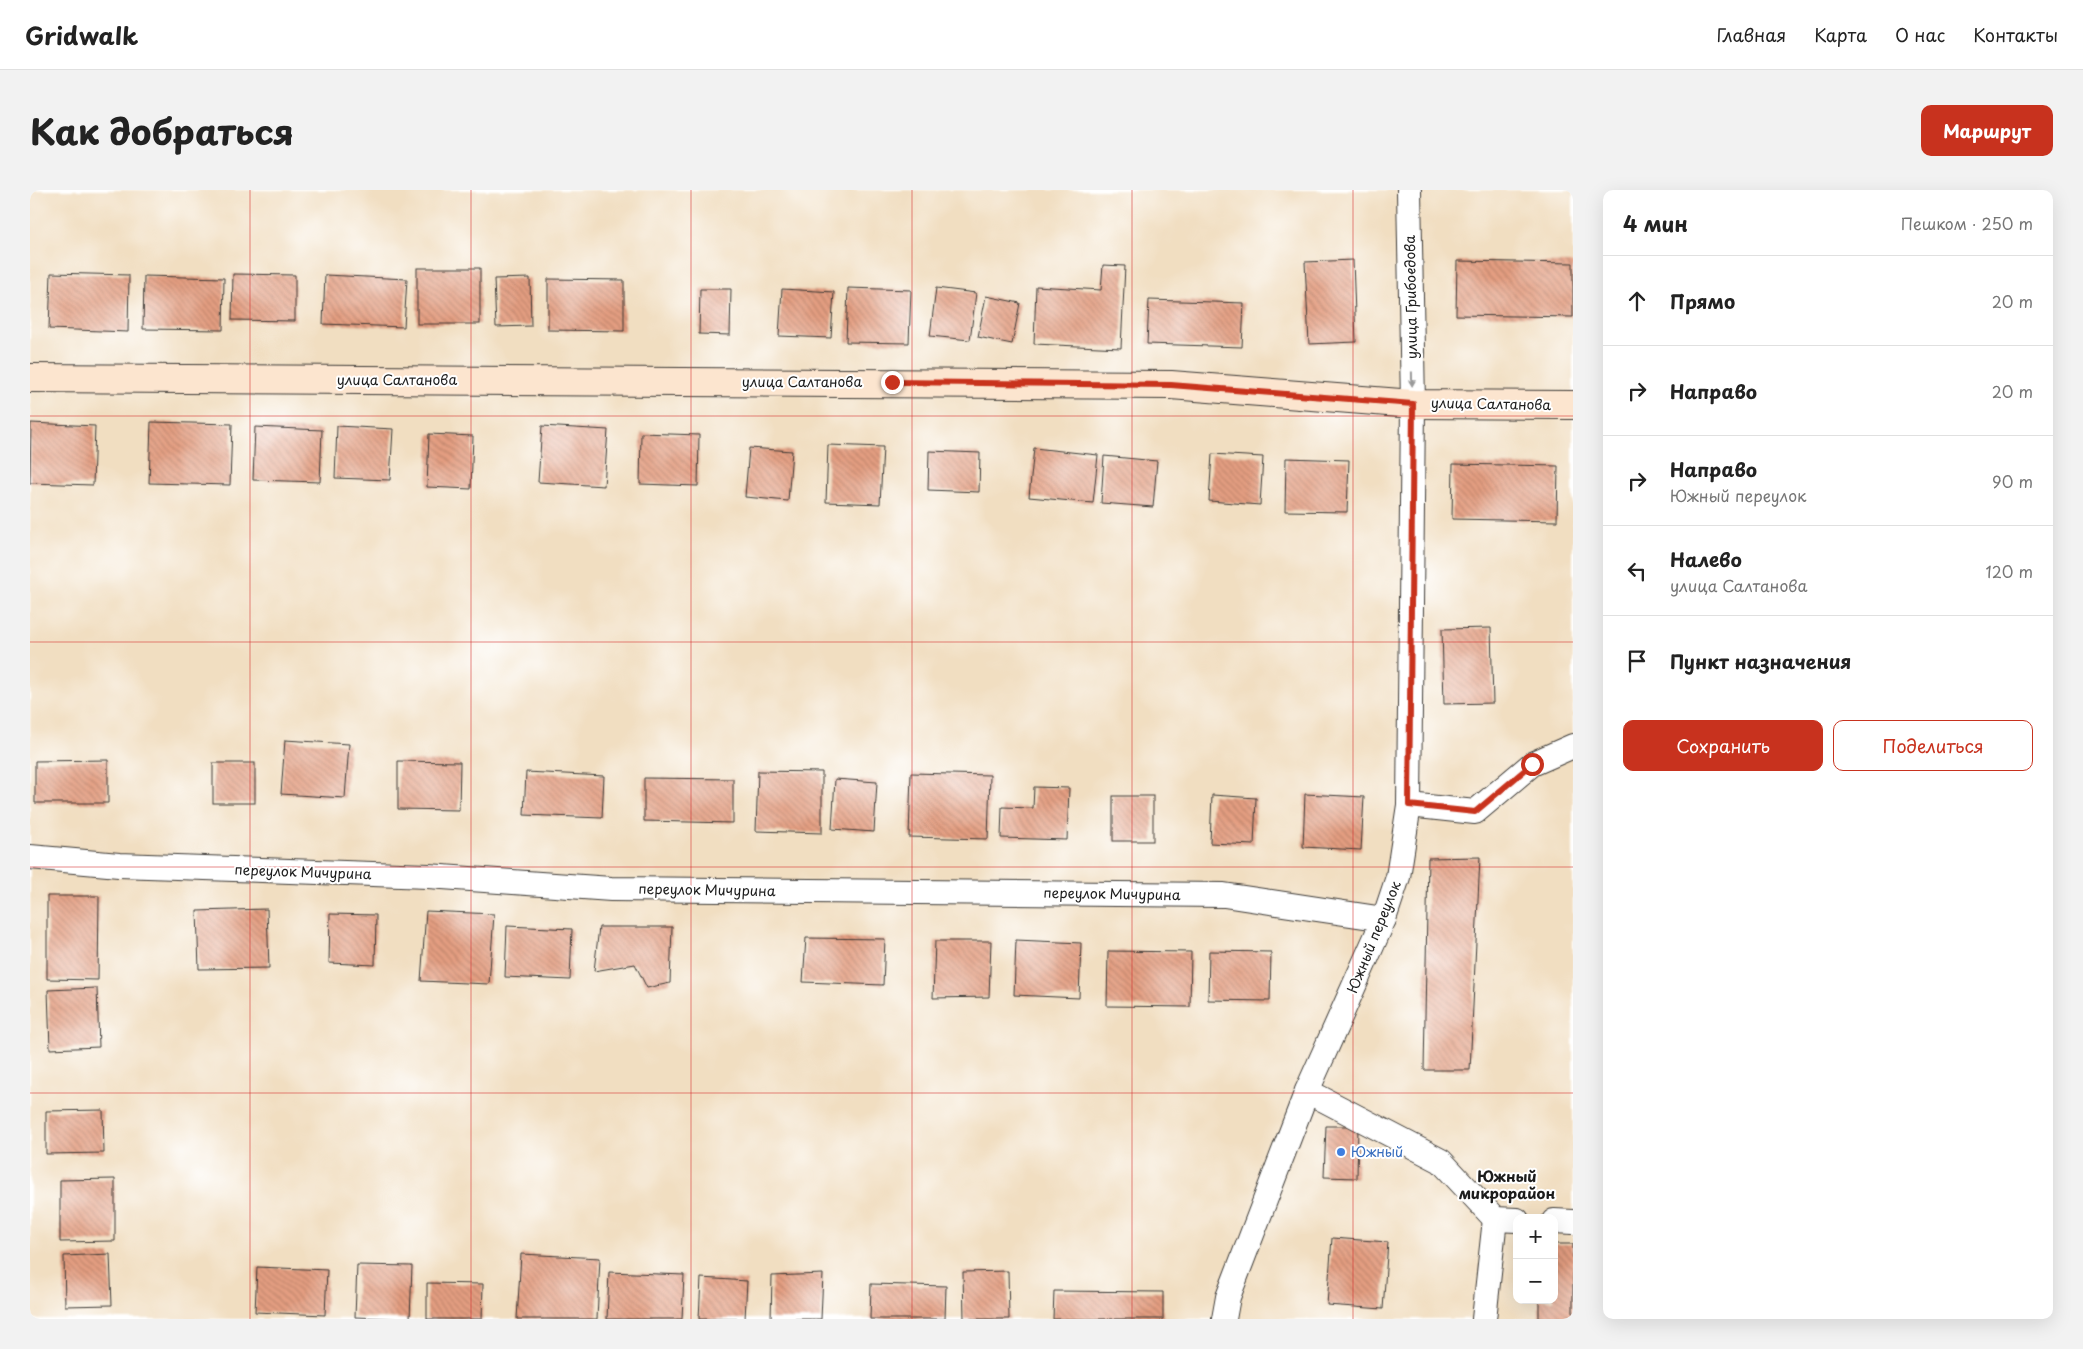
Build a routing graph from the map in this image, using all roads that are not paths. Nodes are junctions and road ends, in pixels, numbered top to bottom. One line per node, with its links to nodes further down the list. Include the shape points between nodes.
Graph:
1 (1409, 190): 3 (street, улица Грибоедова, one-way to 3)
2 (30, 378): 3 (main road, улица Салтанова, via 1171,385)
3 (1413, 404): 4 (main road, улица Салтанова); 6 (street, Южный переулок)
4 (1573, 405)
5 (1573, 746): 6 (street, via 1532,764 1475,812)
6 (1409, 805): 8 (street, Южный переулок, via 1398,877)
7 (30, 857): 8 (street, переулок Мичурина, via 120,865 428,876 611,889 1224,895)
8 (1384, 920): 9 (street, Южный переулок)
9 (1307, 1091): 10 (street, via 1441,1161); 13 (street, Южный переулок)
10 (1506, 1219): 15 (street)
11 (1558, 1221): 12 (street)
12 (1573, 1222)
13 (1226, 1308): 14 (street)
14 (1206, 1319)
15 (1484, 1319)

